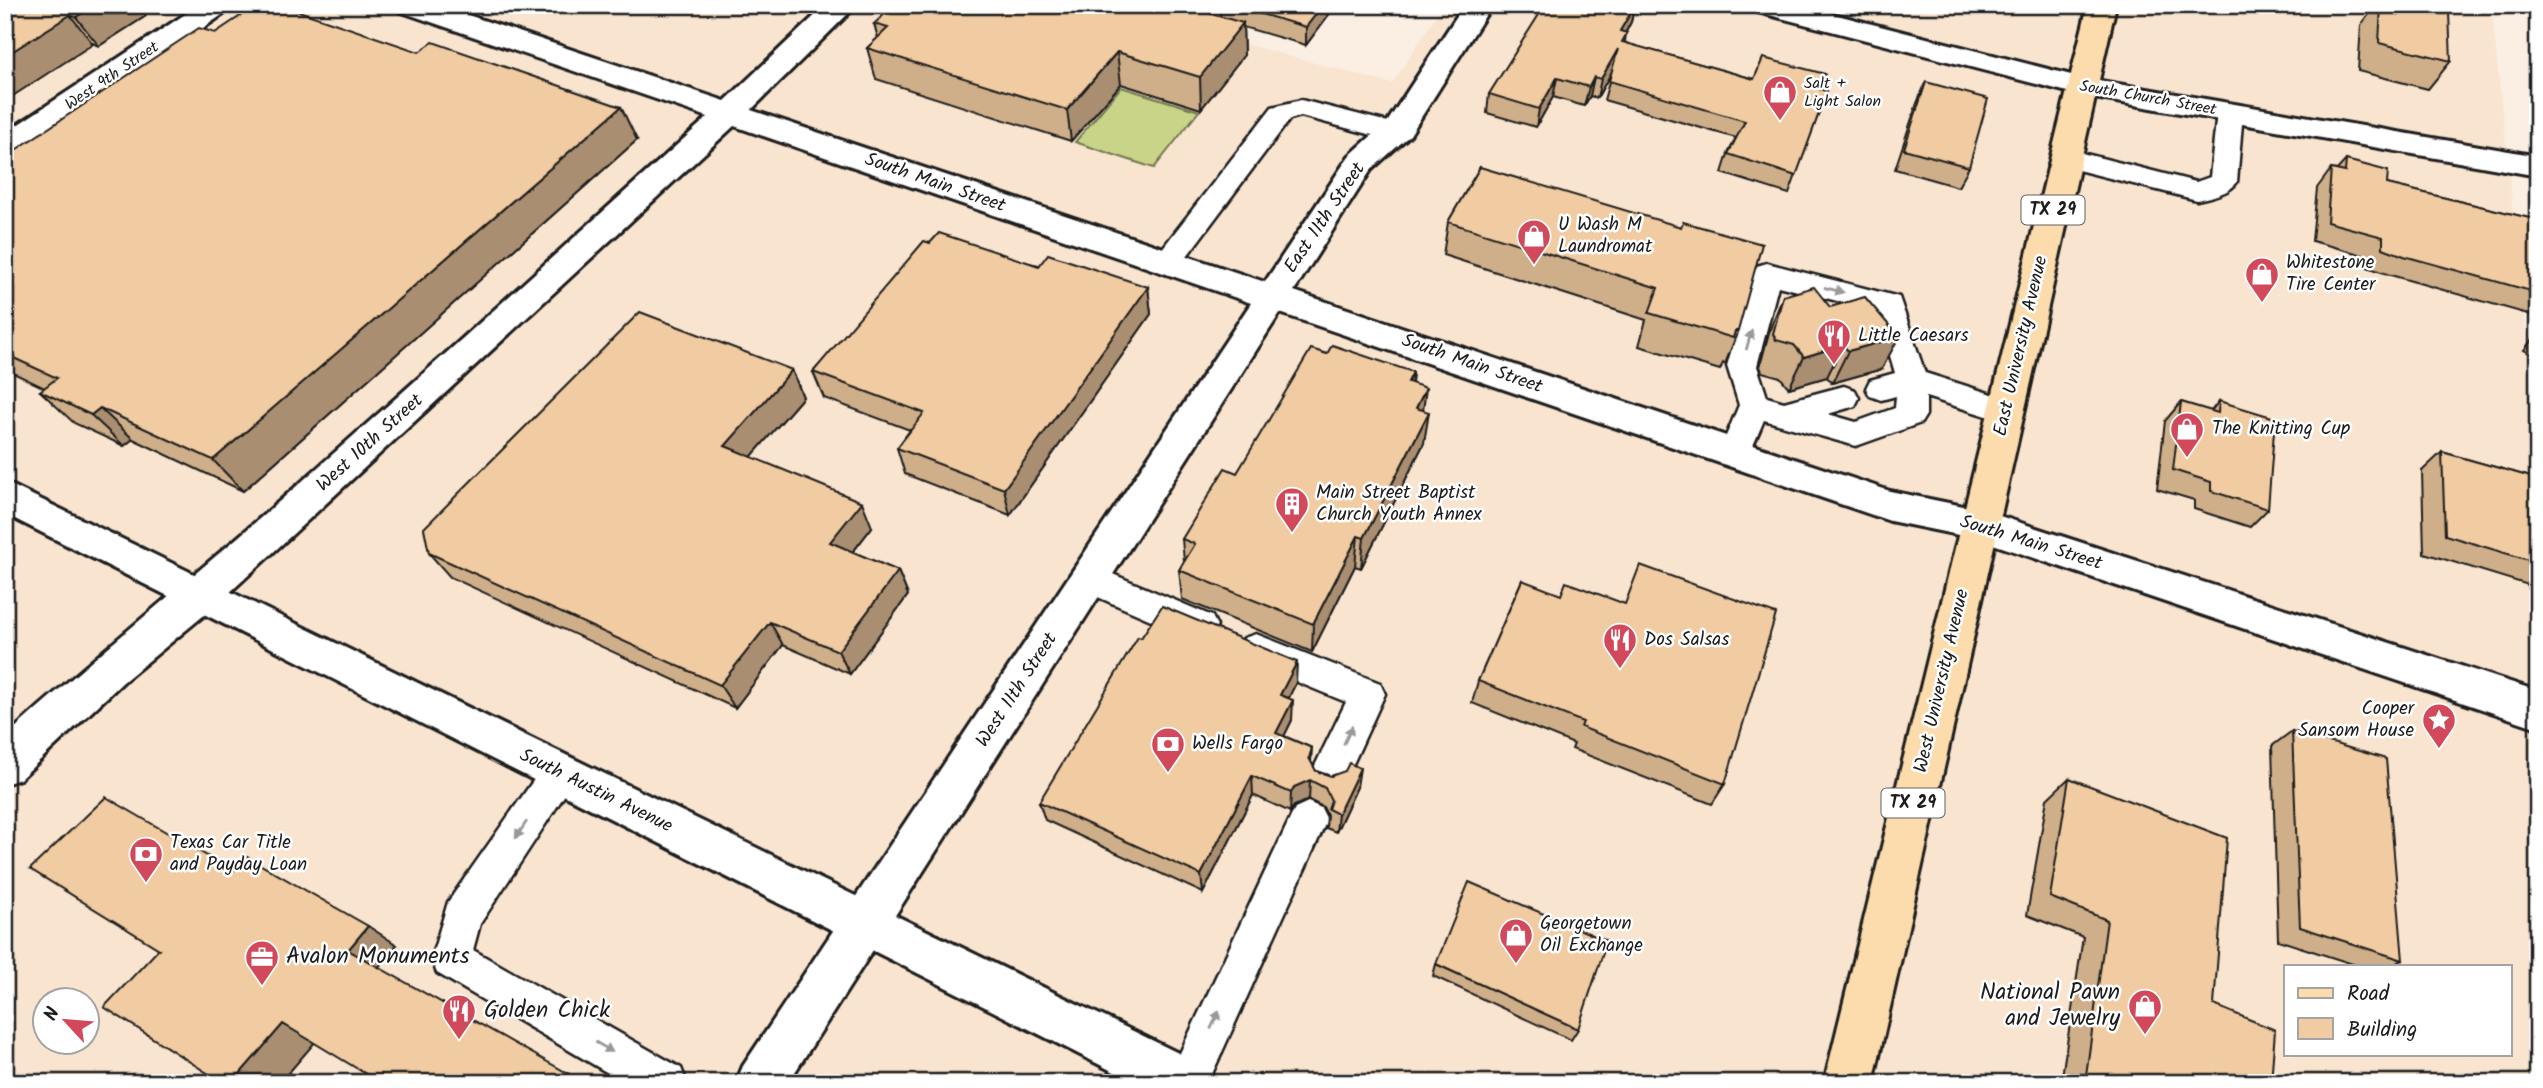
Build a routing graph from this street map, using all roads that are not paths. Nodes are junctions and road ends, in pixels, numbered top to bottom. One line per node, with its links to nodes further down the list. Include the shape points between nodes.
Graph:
1 (218, 5): 11 (street, West 9th Street)
2 (409, 5): 9 (street, South Main Street)
3 (843, 5): 9 (street, West 10th Street)
4 (1478, 5): 10 (street, East 11th Street)
5 (1764, 5): 7 (street, South Church Street)
6 (2102, 5): 7 (main road, East University Avenue / TX 29)
7 (2083, 87): 8 (street, South Church Street); 12 (main road, East University Avenue / TX 29)
8 (2230, 112): 12 (lane, via 2223,182 2197,191); 13 (street, South Church Street)
9 (729, 114): 14 (street, South Main Street); 26 (street, West 10th Street)
10 (1395, 132): 14 (lane, via 1301,108 1281,113); 15 (street, East 11th Street, via 1360,163)
11 (5, 148)
12 (2066, 158): 20 (main road, East University Avenue / TX 29)
13 (2538, 166)
14 (1168, 261): 15 (street, South Main Street)
15 (1272, 297): 22 (street, South Main Street); 25 (street, West 11th Street)
16 (1912, 381): 17 (lane); 19 (lane, one-way to 16, via 1742,366 1768,273 1889,304); 20 (lane); 21 (lane, via 1910,415 1856,434)
17 (1881, 388)
18 (1844, 398): 21 (lane)
19 (1754, 405): 21 (lane); 22 (lane)
20 (2006, 410): 24 (main road, East University Avenue / TX 29)
21 (1785, 413)
22 (1735, 453): 24 (street, South Main Street, via 1890,506)
23 (5, 497): 26 (street, South Austin Avenue)
24 (1978, 524): 27 (street, South Main Street); 36 (main road, West University Avenue / TX 29)
25 (1090, 578): 30 (lane, one-way to 25, via 1367,694); 32 (street, West 11th Street)
26 (200, 596): 28 (street, West 10th Street, via 109,669); 29 (street, South Austin Avenue)
27 (2538, 710)
28 (5, 765)
29 (560, 774): 32 (street, South Austin Avenue); 33 (lane, one-way to 33, via 462,916 452,959)
30 (1329, 775)
31 (1308, 820): 35 (lane, one-way to 31)
32 (865, 924): 34 (street, West 11th Street); 35 (street, South Austin Avenue)
33 (666, 1083)
34 (760, 1083)
35 (1187, 1083)
36 (1849, 1083)

